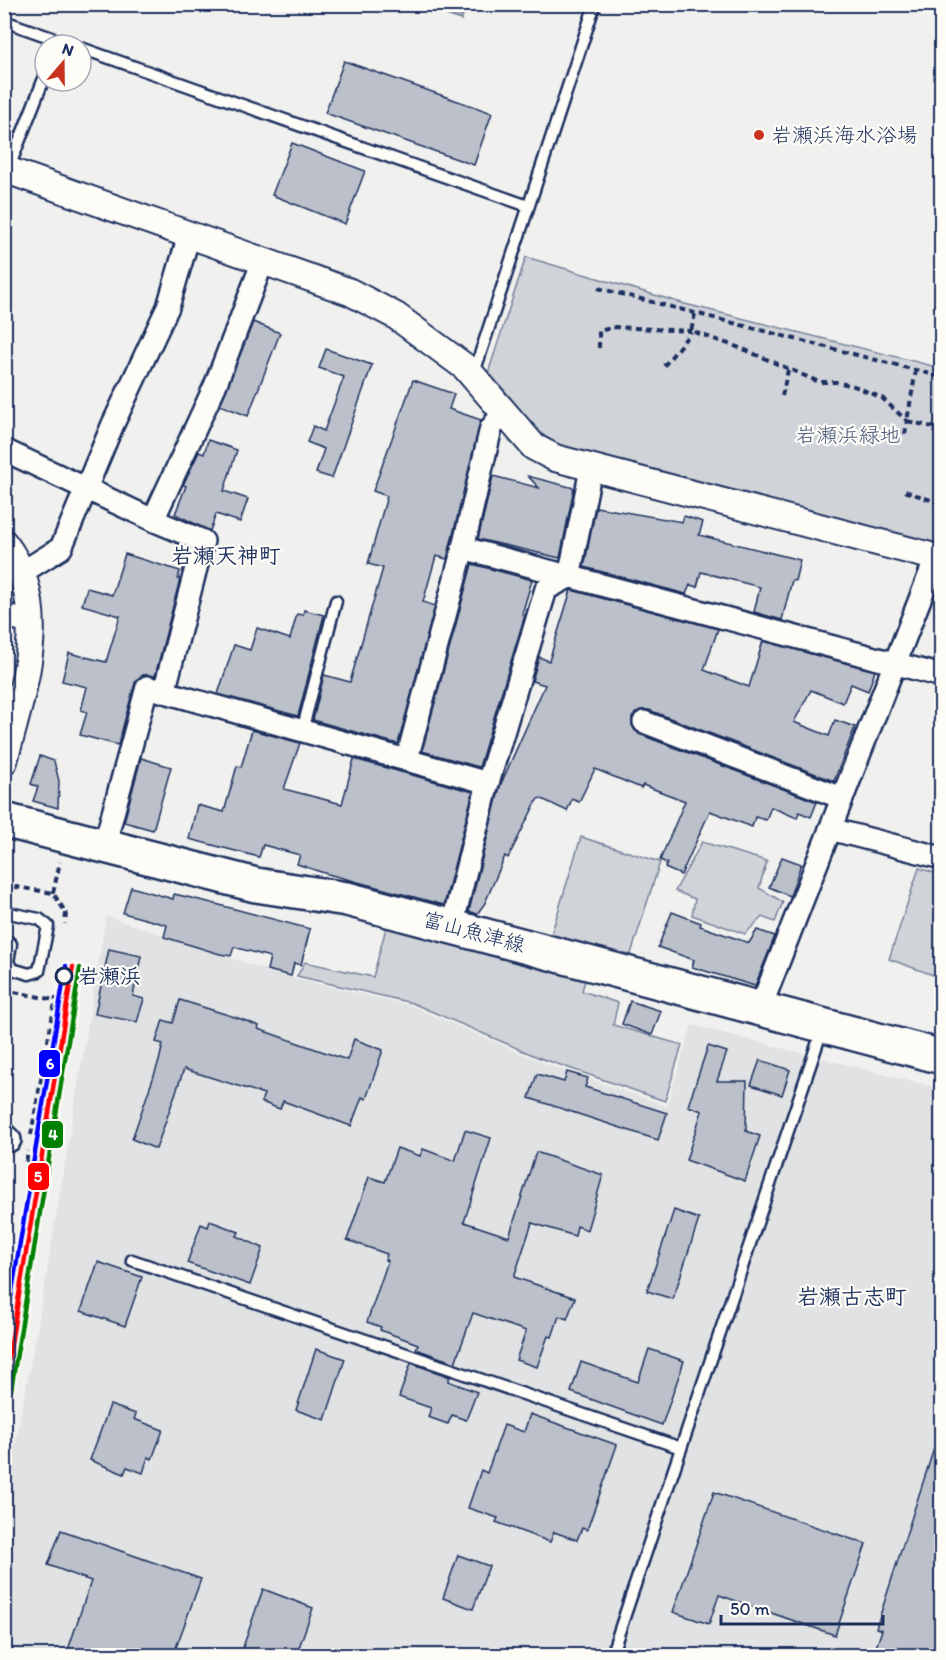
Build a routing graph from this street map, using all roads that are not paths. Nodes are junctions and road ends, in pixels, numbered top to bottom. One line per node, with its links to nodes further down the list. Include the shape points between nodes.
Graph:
1 (595, 4): 7 (lane)
2 (4, 21): 3 (lane)
3 (33, 33)
4 (93, 52): 7 (lane)
5 (38, 93): 6 (lane)
6 (6, 169): 8 (street)
7 (528, 206): 10 (lane)
8 (189, 235): 9 (street); 14 (street, via 168,307 113,424)
9 (263, 261): 10 (street, via 350,292 396,316); 15 (street, via 215,386)
10 (472, 376): 11 (street)
11 (504, 412): 13 (street, via 534,447); 17 (street, via 491,428)
12 (4, 450): 14 (street)
13 (591, 469): 18 (street); 20 (street)
14 (88, 489): 15 (street); 19 (street, via 61,548)
15 (153, 520): 27 (street, via 203,541)
16 (4, 543): 19 (street)
17 (463, 548): 20 (street); 30 (street)
18 (939, 558): 24 (street)
19 (21, 573): 23 (street)
20 (568, 577): 24 (street); 32 (street, via 546,589)
21 (336, 601): 29 (lane)
22 (4, 614): 23 (street)
23 (32, 624): 26 (street, via 31,649)
24 (896, 663): 25 (street); 33 (street)
25 (942, 676)
26 (13, 690): 31 (street)
27 (165, 692): 29 (street); 36 (street, via 147,687)
28 (644, 722): 33 (street)
29 (302, 731): 30 (street)
30 (407, 759): 32 (street)
31 (4, 760)
32 (488, 783): 39 (street)
33 (842, 798): 35 (street)
34 (4, 820): 36 (main road, 富山魚津線)
35 (830, 829): 37 (street); 41 (street)
36 (104, 847): 39 (main road, 富山魚津線, via 255,885 347,899)
37 (942, 858)
38 (4, 912): 40 (lane, via 39,919 48,926 39,971 29,974 12,969 8,962 11,944)
39 (452, 926): 41 (main road, 富山魚津線)
40 (4, 938)
41 (759, 1009): 42 (main road, 富山魚津線)
42 (823, 1026): 43 (main road, 富山魚津線); 45 (lane)
43 (942, 1058)
44 (132, 1260): 45 (lane)
45 (681, 1448): 46 (lane)
46 (612, 1656)

